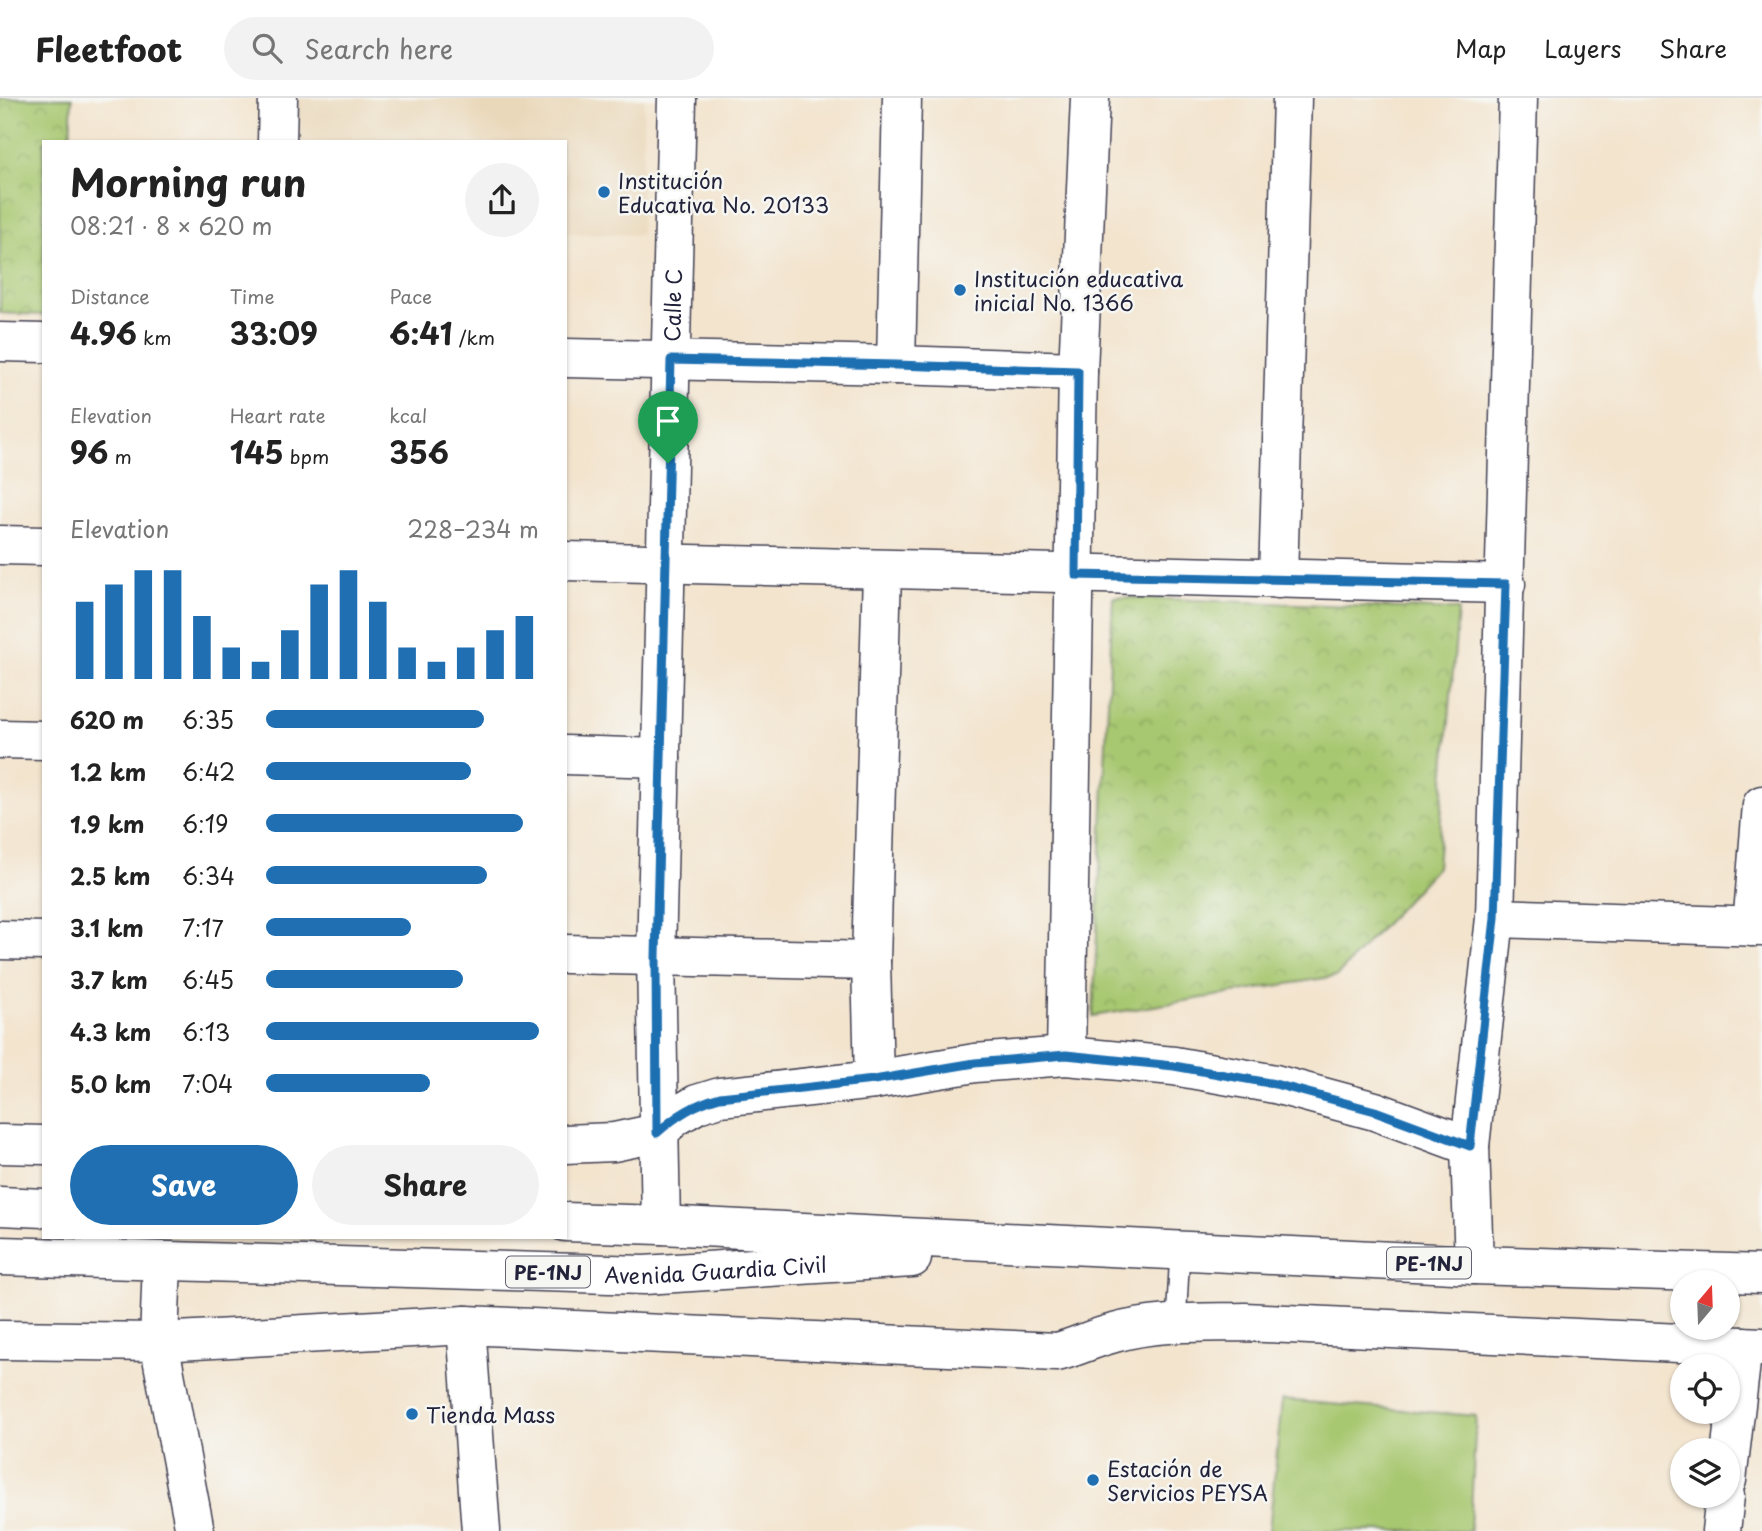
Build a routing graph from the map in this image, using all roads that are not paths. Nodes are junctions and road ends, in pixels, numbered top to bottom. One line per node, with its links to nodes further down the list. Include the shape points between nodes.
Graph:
1 (278, 98): 7 (main road)
2 (677, 98): 11 (main road, Calle C)
3 (902, 98): 12 (main road)
4 (1090, 98): 13 (main road)
5 (1292, 98): 20 (main road)
6 (1518, 98): 21 (main road)
7 (277, 140)
8 (0, 342): 9 (main road)
9 (42, 343)
10 (567, 358): 11 (main road)
11 (671, 360): 12 (main road); 17 (main road, Calle C)
12 (896, 365): 13 (main road)
13 (1078, 371): 19 (main road)
14 (0, 545): 15 (main road)
15 (42, 546)
16 (567, 561): 17 (main road)
17 (666, 564): 18 (main road); 25 (main road, Calle C)
18 (882, 571): 19 (main road); 33 (main road)
19 (1076, 575): 20 (main road); 34 (main road)
20 (1278, 579): 21 (main road)
21 (1506, 584): 27 (main road)
22 (0, 739): 23 (main road)
23 (42, 740)
24 (567, 755): 25 (main road)
25 (661, 758): 32 (main road, Calle C)
26 (1762, 805): 28 (main road)
27 (1495, 918): 28 (main road); 40 (main road)
28 (1757, 927)
29 (0, 940): 30 (main road)
30 (42, 941)
31 (567, 954): 32 (main road)
32 (656, 957): 33 (main road); 36 (main road, Calle C)
33 (871, 961): 35 (main road)
34 (1066, 1055): 35 (main road, via 975,1063); 40 (main road, via 1174,1066 1275,1084 1375,1111)
35 (874, 1080): 36 (main road, via 720,1097 697,1104)
36 (657, 1133): 38 (main road, via 614,1142); 44 (main road, Calle C)
37 (0, 1144): 39 (main road)
38 (567, 1144)
39 (42, 1145)
40 (1470, 1146): 49 (main road)
41 (0, 1206): 42 (main road)
42 (42, 1208)
43 (567, 1222): 44 (main road, Avenida Guardia Civil / PE-1NJ)
44 (661, 1224): 45 (main road, Avenida Guardia Civil / PE-1NJ)
45 (1096, 1247): 46 (main road, Avenida Guardia Civil / PE-1NJ); 48 (main road, Avenida Guardia Civil / PE-1NJ, via 644,1275)
46 (1181, 1251): 49 (main road, Avenida Guardia Civil / PE-1NJ); 51 (lane)
47 (0, 1256): 48 (main road, Avenida Guardia Civil / PE-1NJ)
48 (162, 1261): 54 (main road)
49 (1474, 1265): 50 (main road, Avenida Guardia Civil / PE-1NJ)
50 (1762, 1273)
51 (1176, 1324): 52 (main road, via 1114,1333 1057,1352); 55 (main road, via 1245,1322)
52 (466, 1325): 54 (main road); 59 (main road)
53 (0, 1340): 54 (main road)
54 (159, 1342): 58 (main road)
55 (1752, 1347): 56 (main road)
56 (1735, 1438)
57 (1724, 1508): 60 (main road)
58 (195, 1531)
59 (481, 1531)
60 (1721, 1531)

